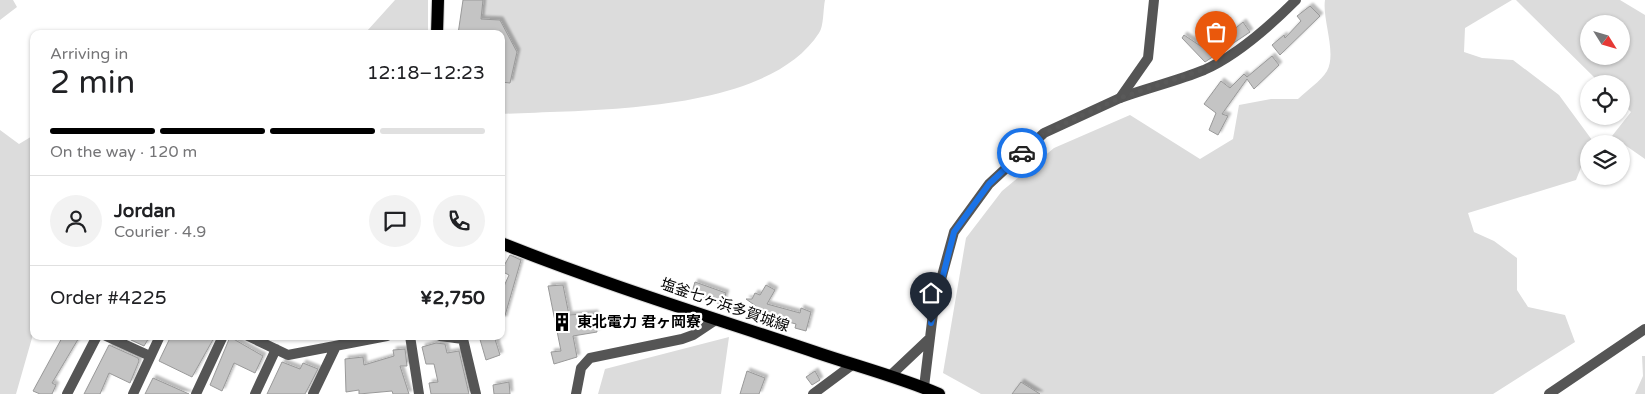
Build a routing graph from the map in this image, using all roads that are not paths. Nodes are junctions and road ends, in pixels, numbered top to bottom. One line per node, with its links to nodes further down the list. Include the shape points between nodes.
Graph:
1 (438, 0): 4 (main road)
2 (1154, 0): 5 (street, via 1148,58)
3 (1296, 0): 5 (street, via 1239,48 1205,69)
4 (437, 30)
5 (1120, 98): 17 (street, via 1044,133 989,184 954,232)
6 (505, 244): 7 (main road, 塩釜七ヶ浜多賀城線)
7 (717, 319): 21 (main road, 塩釜七ヶ浜多賀城線); 31 (street, via 682,339 590,358 581,368)
8 (1645, 329): 34 (street)
9 (95, 340): 24 (street)
10 (115, 340): 20 (street)
11 (158, 340): 20 (street)
12 (221, 340): 26 (street)
13 (256, 340): 19 (street)
14 (367, 340): 18 (street)
15 (411, 340): 29 (street)
16 (463, 340): 30 (street)
17 (928, 340): 22 (street); 23 (street)
18 (336, 346): 19 (street, via 288,355); 28 (street)
19 (276, 350): 27 (street)
20 (150, 356): 25 (street)
21 (852, 365): 22 (main road, 塩釜七ヶ浜多賀城線); 32 (street)
22 (892, 376): 23 (main road, 塩釜七ヶ浜多賀城線)
23 (924, 388): 33 (main road, 塩釜七ヶ浜多賀城線)
24 (67, 394)
25 (133, 394)
26 (196, 394)
27 (255, 394)
28 (313, 394)
29 (419, 394)
30 (476, 394)
31 (576, 394)
32 (813, 394)
33 (939, 394)
34 (1550, 394)

